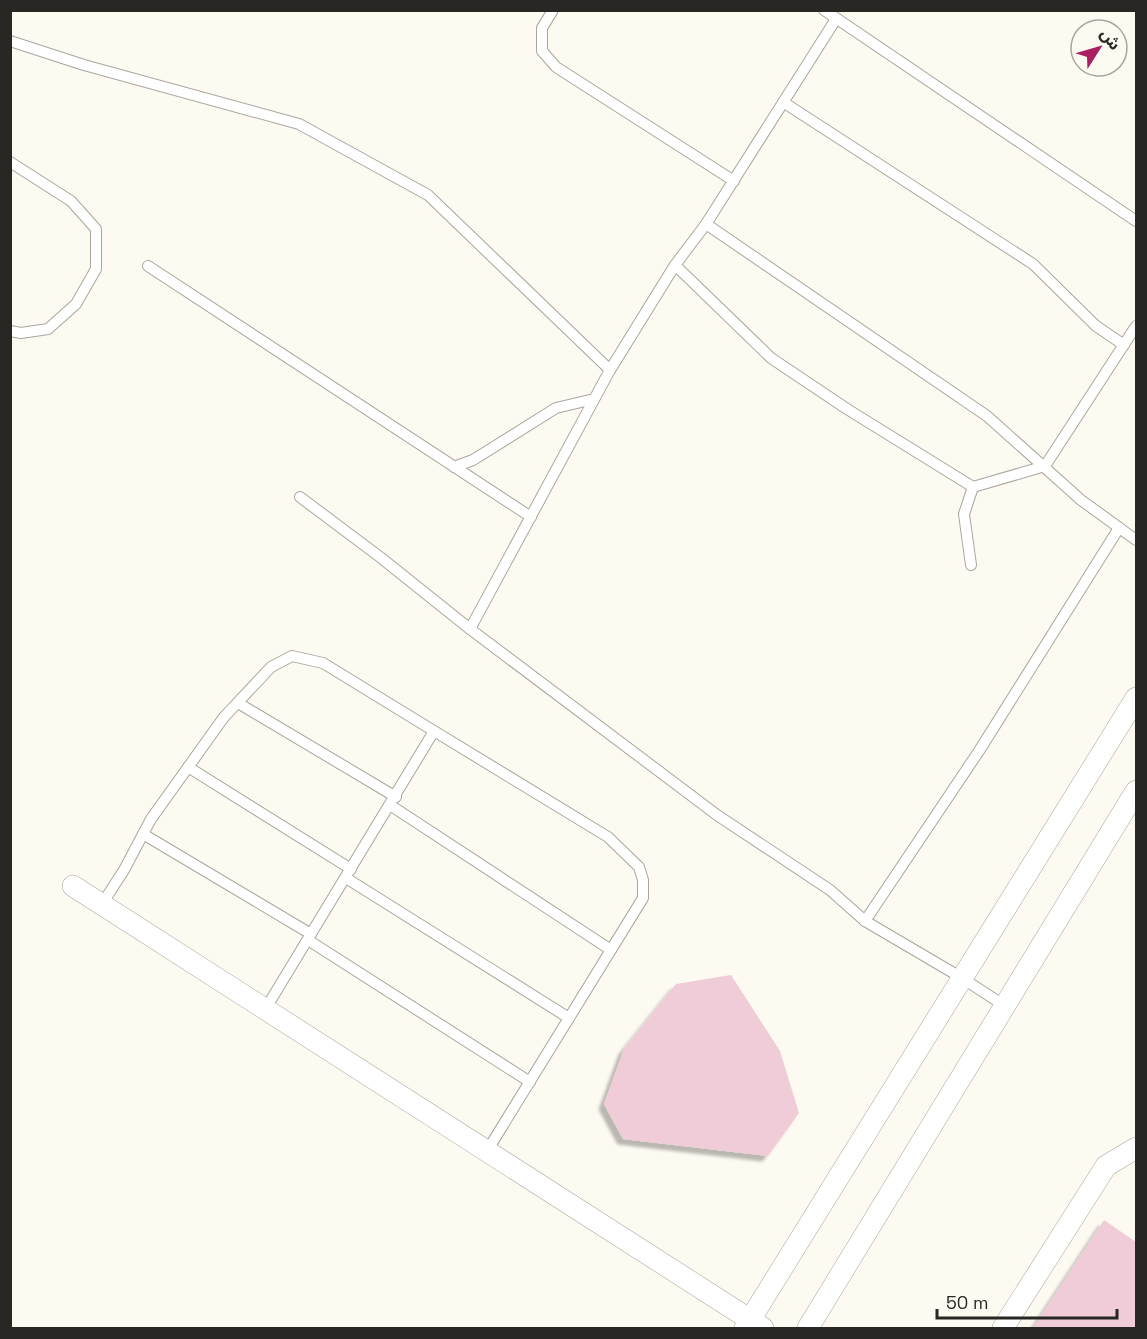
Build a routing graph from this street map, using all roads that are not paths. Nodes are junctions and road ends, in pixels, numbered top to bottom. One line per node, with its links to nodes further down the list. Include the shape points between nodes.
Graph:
1 (553, 10): 7 (lane, via 542,28 542,51 556,67)
2 (824, 10): 3 (lane)
3 (836, 19): 5 (lane); 8 (lane)
4 (10, 40): 15 (lane, via 84,65 299,124 428,195)
5 (783, 102): 7 (lane); 14 (lane, via 1033,264 1096,326)
6 (10, 162): 13 (lane, via 71,201 96,229 96,269 76,304 48,329)
7 (734, 181): 9 (lane)
8 (1137, 221)
9 (706, 224): 10 (lane); 17 (lane, via 987,416)
10 (675, 265): 15 (lane); 19 (lane, via 771,357 847,410)
11 (148, 266): 18 (lane)
12 (1137, 326): 14 (lane)
13 (10, 331)
14 (1124, 345): 17 (lane)
15 (610, 370): 16 (lane)
16 (594, 399): 18 (lane, via 556,408 473,460); 21 (lane)
17 (1045, 466): 19 (lane); 22 (lane)
18 (454, 467): 21 (lane)
19 (973, 488): 24 (lane, via 964,514)
20 (300, 497): 25 (lane)
21 (531, 517): 25 (lane)
22 (1119, 528): 23 (lane); 36 (lane, via 979,751)
23 (1137, 540)
24 (971, 565)
25 (470, 629): 36 (lane, via 717,815 830,890)
26 (1137, 698): 39 (street)
27 (238, 703): 28 (lane, via 271,667 292,656 322,663); 29 (lane); 31 (lane)
28 (434, 731): 31 (lane); 38 (lane, via 608,837 639,867 644,880 643,898)
29 (188, 767): 32 (lane); 33 (lane)
30 (1137, 791): 40 (street)
31 (393, 801): 33 (lane); 38 (lane)
32 (143, 834): 35 (lane); 37 (lane)
33 (349, 874): 37 (lane); 42 (lane)
34 (74, 886): 35 (street)
35 (102, 904): 41 (street)
36 (865, 921): 39 (lane)
37 (310, 937): 41 (lane); 43 (lane)
38 (611, 950): 42 (lane)
39 (962, 978): 40 (lane); 46 (street)
40 (1005, 1006): 47 (street)
41 (266, 1008): 45 (street)
42 (569, 1018): 43 (lane)
43 (530, 1082): 45 (lane)
44 (1137, 1148): 48 (street, via 1106,1166)
45 (487, 1151): 46 (street)
46 (752, 1326)
47 (808, 1329)
48 (1003, 1329)

